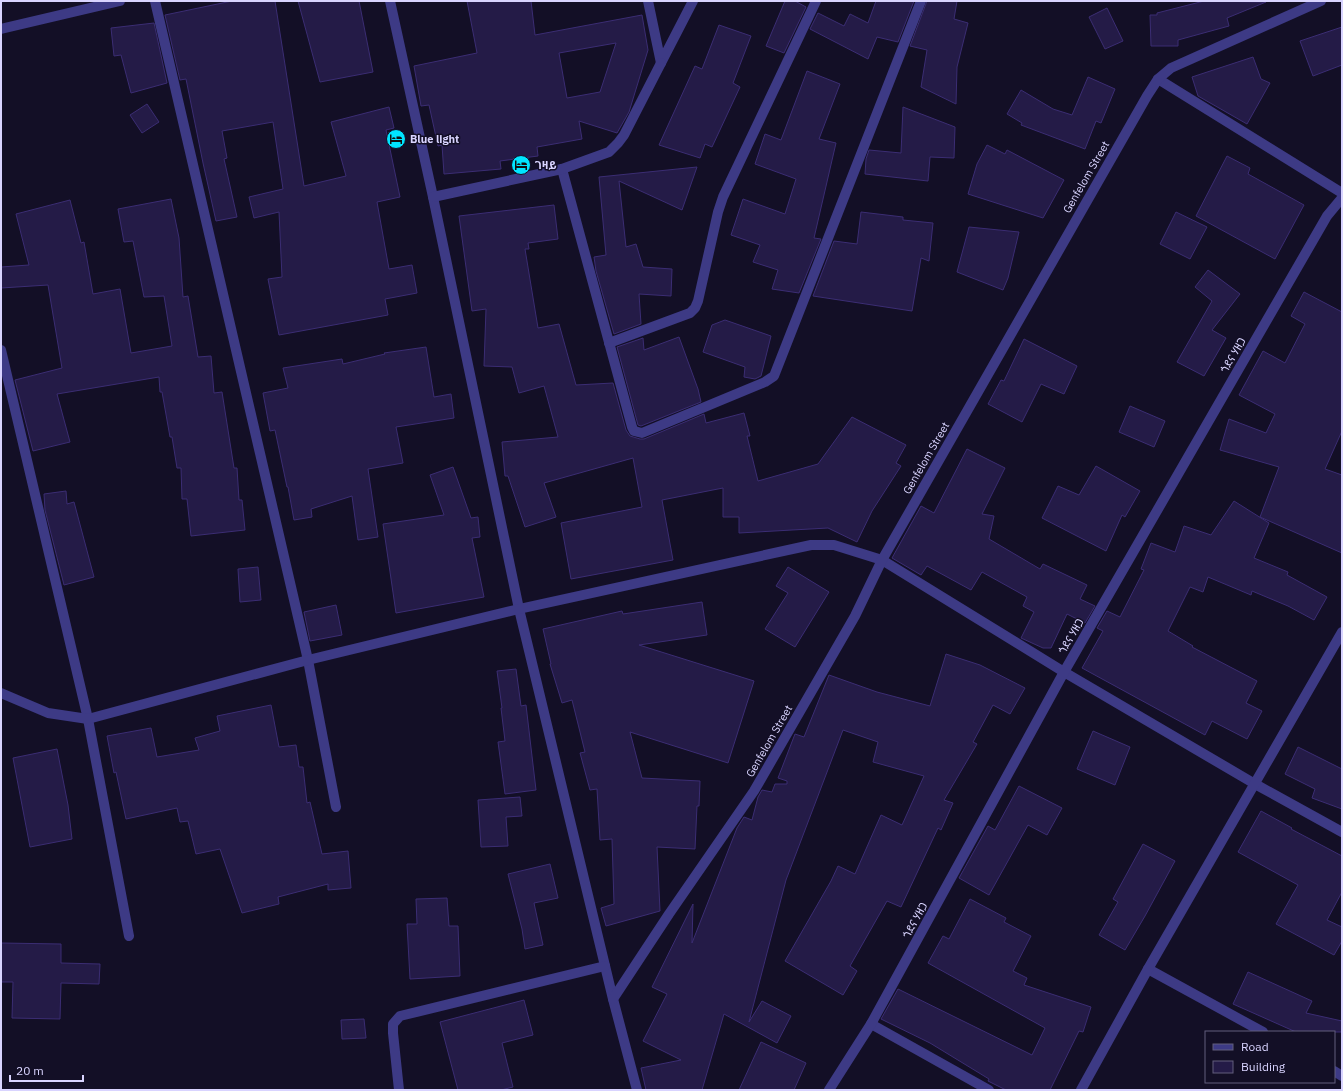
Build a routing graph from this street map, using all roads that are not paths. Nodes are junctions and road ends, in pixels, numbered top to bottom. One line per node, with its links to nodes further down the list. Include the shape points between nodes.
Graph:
1 (120, 1): 9 (street)
2 (155, 1): 21 (street)
3 (390, 1): 14 (street)
4 (648, 1): 10 (street)
5 (693, 1): 10 (street)
6 (816, 1): 16 (street, via 723,197 695,308 690,313)
7 (921, 1): 16 (street, via 774,376 642,433 634,432)
8 (1321, 1): 11 (street, Genfelom Street, via 1171,68)
9 (1, 29)
10 (661, 63): 12 (street, via 618,144 609,152)
11 (1158, 79): 13 (street); 18 (street, Genfelom Street)
12 (562, 169): 14 (street); 16 (street)
13 (1342, 193)
14 (433, 197): 19 (street)
15 (1342, 198): 22 (street, ጎደና ሃዘጋ, via 1327,216)
16 (609, 343)
17 (1, 350): 24 (street)
18 (882, 560): 19 (street, via 834,545 811,545); 22 (street); 31 (street, Genfelom Street, via 855,616 754,791)
19 (519, 609): 21 (street); 29 (street)
20 (1342, 632): 25 (street)
21 (308, 660): 24 (street); 26 (street)
22 (1064, 672): 25 (street); 32 (street, ጎደና ሃዘጋ)
23 (1, 693): 24 (street, via 48,713)
24 (88, 719): 28 (street)
25 (1255, 784): 27 (street); 30 (street)
26 (336, 807)
27 (1342, 832)
28 (129, 936)
29 (605, 966): 31 (street); 34 (street, via 400,1016 394,1024 393,1033)
30 (1148, 968): 33 (street); 38 (street)
31 (613, 999): 35 (street)
32 (871, 1024): 36 (street, ጎደና ሃዘጋ); 37 (street)
33 (1261, 1031)
34 (399, 1090)
35 (636, 1090)
36 (829, 1090)
37 (989, 1090)
38 (1081, 1090)

